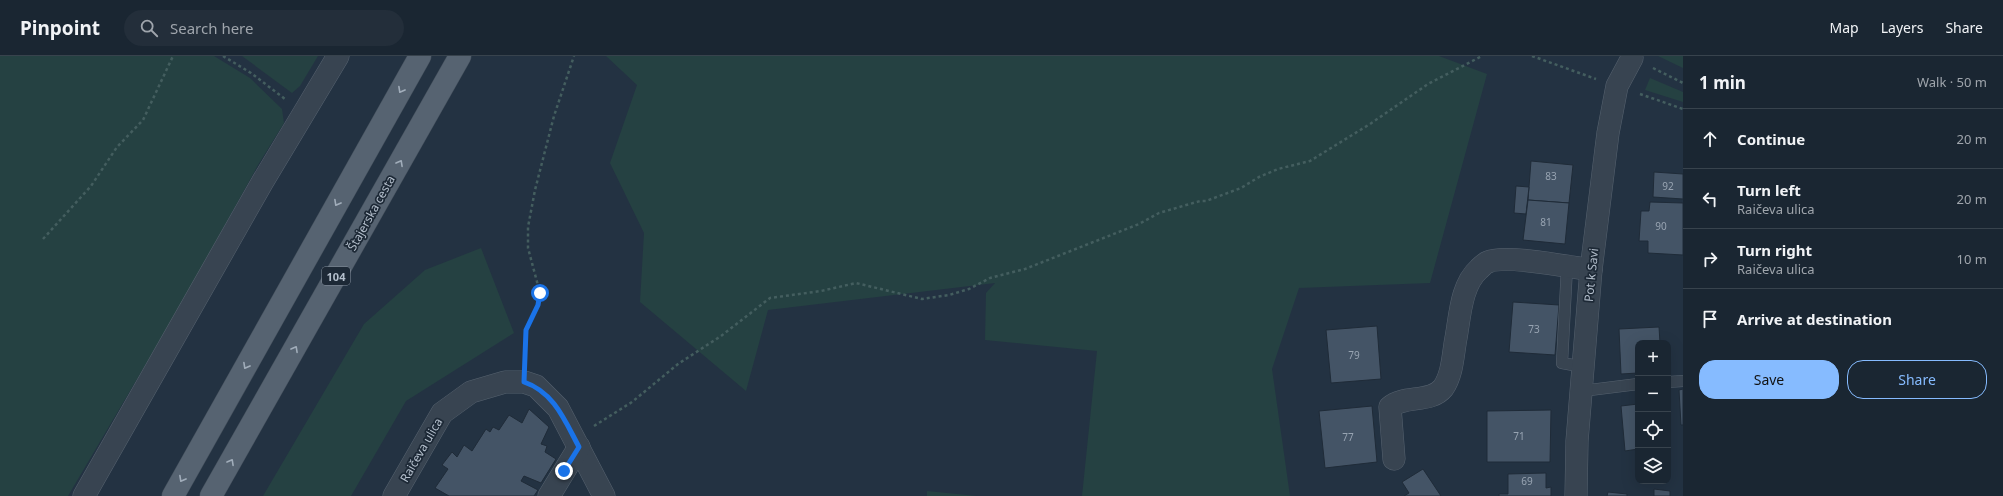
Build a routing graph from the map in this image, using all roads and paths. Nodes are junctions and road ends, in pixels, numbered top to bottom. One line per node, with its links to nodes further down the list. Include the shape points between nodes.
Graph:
1 (173, 56): 10 (path, via 143,120 118,147 91,186)
2 (223, 56): 9 (path, via 251,73)
3 (338, 56): 9 (street)
4 (420, 56): 22 (main road, one-way to 22)
5 (460, 56): 23 (main road, Štajerska cesta / 104, one-way to 5)
6 (574, 56): 15 (path, via 554,116 528,227 528,248 540,293 538,305 526,330)
7 (1482, 56): 19 (path, via 1428,84 1310,161 1278,169 1206,202 1200,201 1159,213 1139,224 1025,269 990,278 969,289 922,299 856,283 770,298 721,336 678,364 632,402 589,429)
8 (1632, 58): 12 (street, Pot k Savi, via 1617,86 1608,133)
9 (302, 114): 21 (street)
10 (43, 239)
11 (1567, 267): 12 (street); 13 (lane, via 1562,363); 20 (street, via 1505,259 1489,262 1477,270 1464,296 1450,373 1443,388 1427,396 1395,402 1390,407)
12 (1591, 270): 13 (street, Pot k Savi)
13 (1584, 367): 18 (street, Pot k Savi)
14 (1683, 381): 16 (lane)
15 (524, 382): 19 (street, Raičeva ulica, via 536,386 558,408); 24 (street, Raičeva ulica, via 505,382 471,392 442,414)
16 (1671, 382)
17 (1635, 384): 18 (lane)
18 (1582, 391): 27 (street, Pot k Savi)
19 (579, 447): 25 (street); 26 (street, Raičeva ulica)
20 (1394, 459)
21 (84, 496)
22 (173, 496)
23 (211, 496)
24 (394, 496)
25 (549, 496)
26 (604, 496)
27 (1576, 496)

